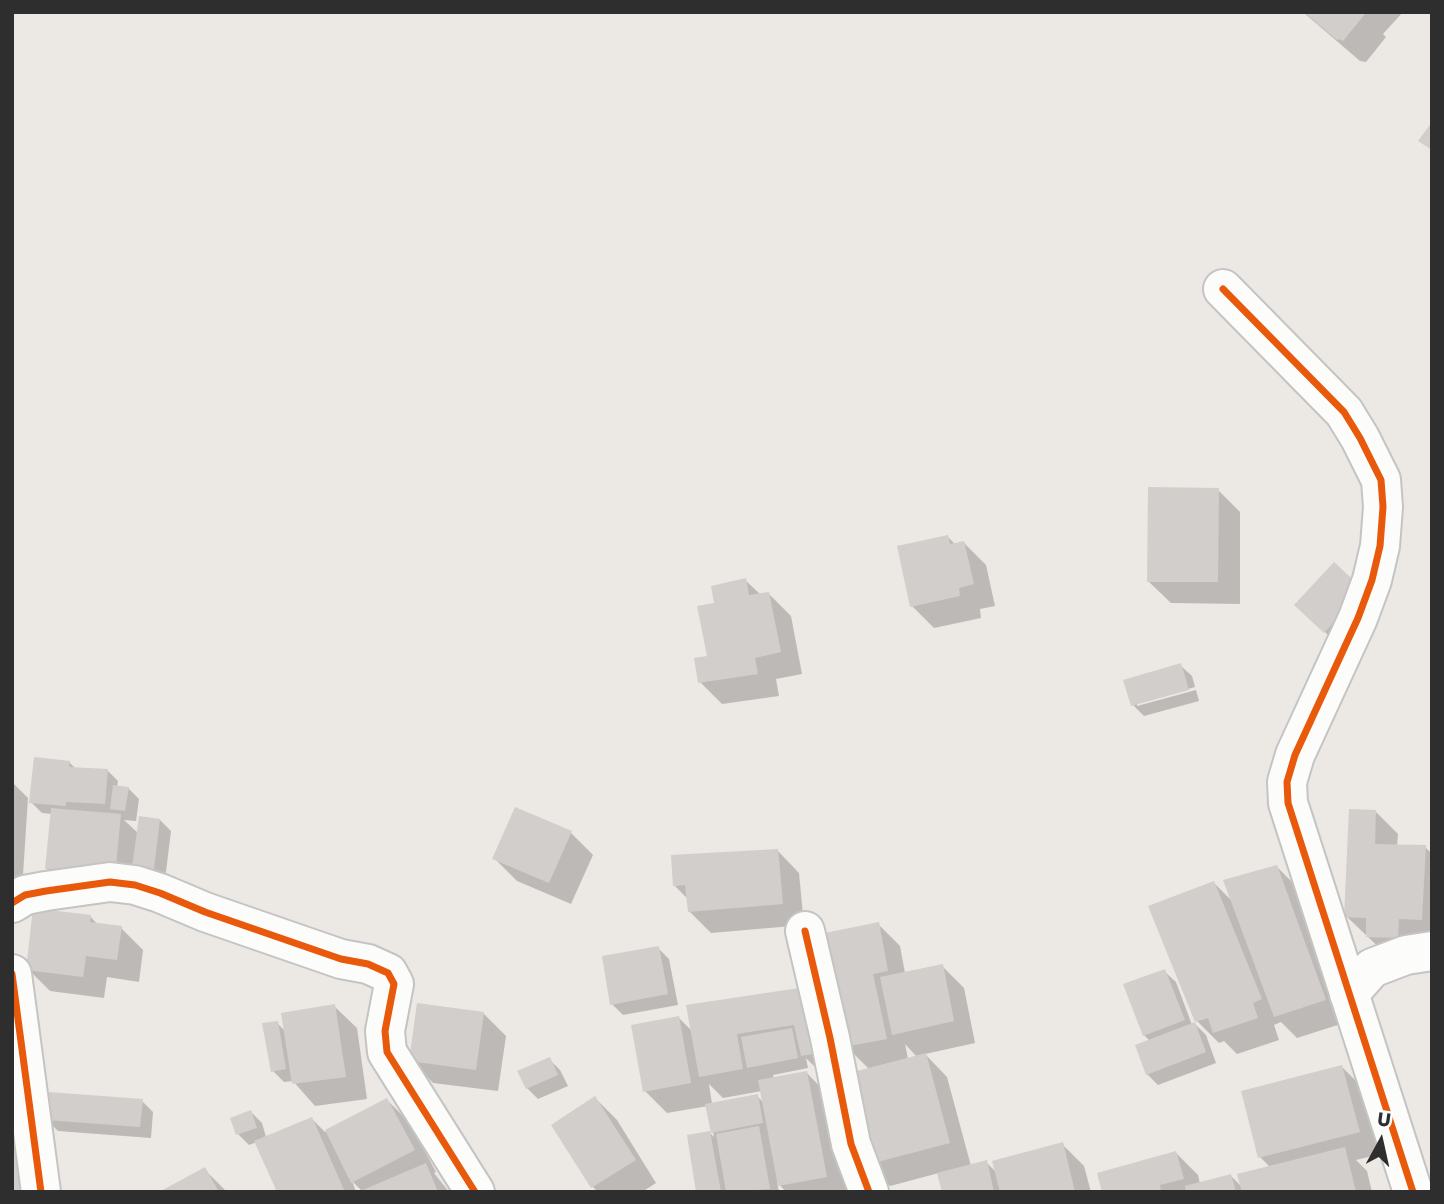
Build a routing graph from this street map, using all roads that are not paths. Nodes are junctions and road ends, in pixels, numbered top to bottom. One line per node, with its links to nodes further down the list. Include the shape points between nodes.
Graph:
1 (1223, 289): 6 (street, via 1344,412 1381,480 1380,546 1372,580 1287,782 1293,826)
2 (12, 903): 8 (street, via 46,891 110,882 135,885 388,974 394,984 385,1031 387,1052)
3 (805, 931): 9 (street, via 851,1144)
4 (1432, 951): 6 (street, via 1372,968)
5 (12, 974): 7 (street)
6 (1349, 994): 10 (street)
7 (41, 1192)
8 (475, 1192)
9 (869, 1192)
10 (1413, 1192)

